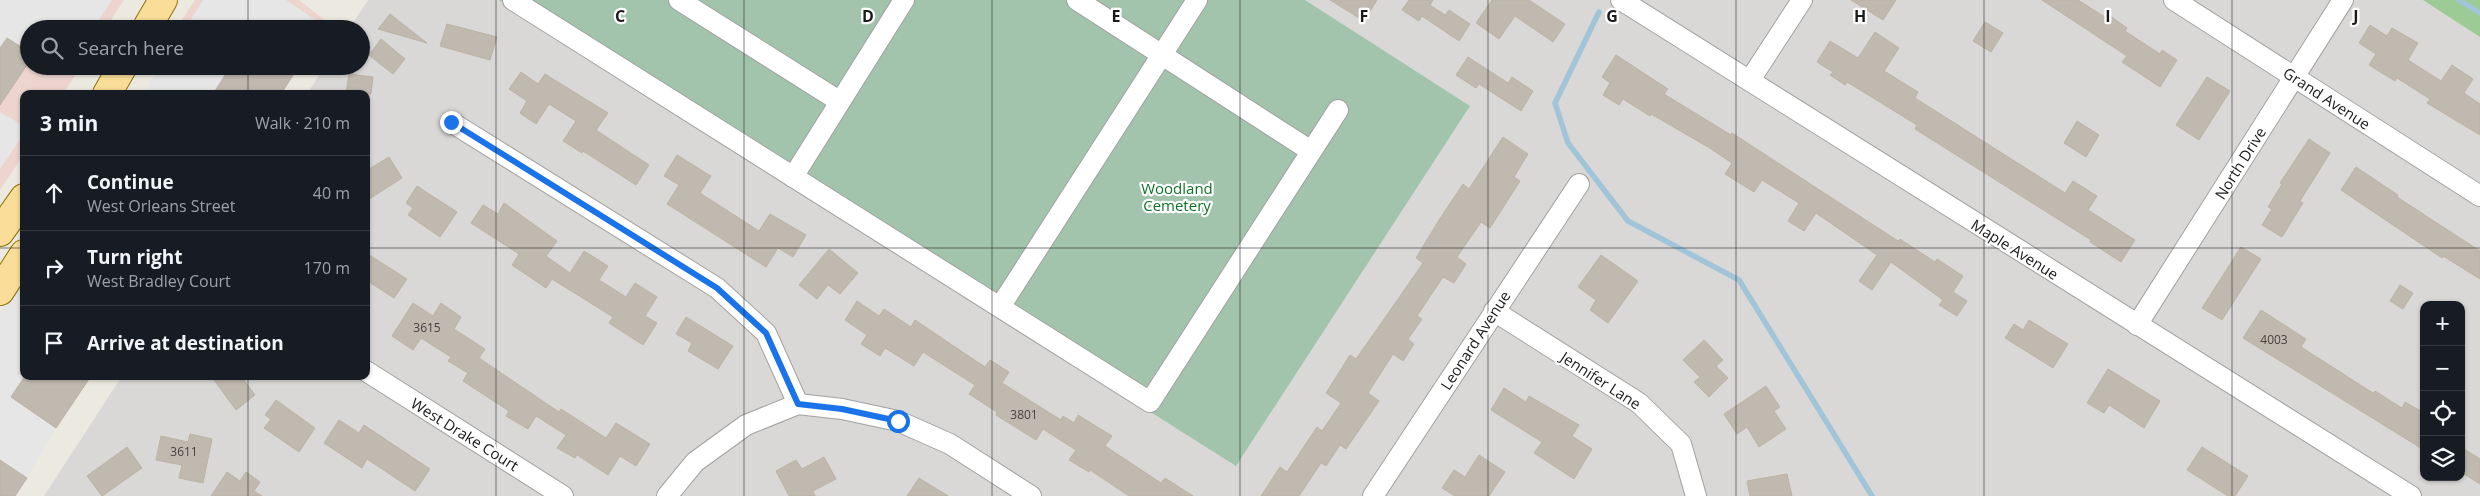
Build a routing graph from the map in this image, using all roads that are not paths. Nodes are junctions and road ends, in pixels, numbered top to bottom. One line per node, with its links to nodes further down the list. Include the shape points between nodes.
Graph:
1 (163, 0): 11 (main road)
2 (513, 0): 21 (street)
3 (679, 0): 17 (street)
4 (904, 0): 17 (street)
5 (1076, 0): 12 (street)
6 (1197, 0): 12 (street)
7 (1621, 0): 15 (street, Maple Avenue)
8 (1802, 0): 15 (street)
9 (2174, 0): 14 (street, Grand Avenue)
10 (2343, 0): 14 (street, North Drive)
11 (151, 20)
12 (1163, 55): 20 (street); 28 (street)
13 (118, 75): 16 (main road)
14 (2294, 77): 23 (street, Grand Avenue); 30 (street, North Drive)
15 (1750, 80): 30 (street, Maple Avenue)
16 (109, 90)
17 (840, 101): 21 (street)
18 (1338, 110): 20 (street)
19 (451, 122): 32 (street, via 717,288 766,333)
20 (1311, 151): 28 (street, via 1150,402)
21 (792, 177): 28 (street)
22 (1579, 184): 29 (street, Leonard Avenue)
23 (2480, 196)
24 (20, 204): 25 (main road)
25 (0, 232)
26 (20, 260): 27 (main road)
27 (0, 291)
28 (1000, 307)
29 (1494, 311): 36 (street, Leonard Avenue); 37 (street, Jennifer Lane, via 1639,402 1681,444)
30 (2137, 325): 38 (street, Maple Avenue)
31 (370, 374): 34 (street, West Drake Court)
32 (798, 404): 33 (street, via 898,421 950,444); 35 (street, via 746,425 695,462)
33 (1021, 493)
34 (563, 496)
35 (667, 496)
36 (1374, 496)
37 (1696, 496)
38 (2411, 496)

